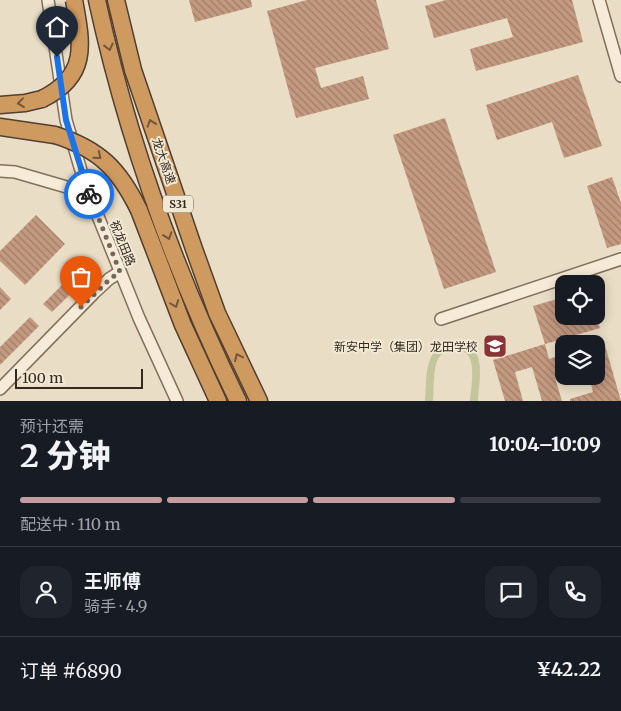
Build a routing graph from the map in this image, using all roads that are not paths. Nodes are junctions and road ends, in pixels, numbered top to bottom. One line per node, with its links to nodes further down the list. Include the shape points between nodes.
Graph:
1 (48, 0): 10 (street, 祝龙田路, via 66,120)
2 (74, 0): 7 (highway, one-way to 7, bridge, via 81,45 74,72 66,83 42,99)
3 (97, 0): 17 (highway, 龙大高速 / S31, one-way to 17, via 116,79 146,172 199,320)
4 (116, 0): 18 (highway, 龙大高速 / S31, one-way to 4, via 217,313 194,249 134,70)
5 (599, 0): 6 (street)
6 (621, 76)
7 (0, 105)
8 (5, 127): 16 (highway, one-way to 16, bridge, via 74,141 101,156 128,187 183,325)
9 (0, 171): 10 (street, via 15,172 70,188)
10 (86, 184): 12 (street, 祝龙田路)
11 (621, 260): 13 (street)
12 (120, 272): 14 (street, via 94,293); 15 (street, 祝龙田路)
13 (441, 318)
14 (0, 389)
15 (176, 401)
16 (218, 401)
17 (238, 401)
18 (258, 401)

